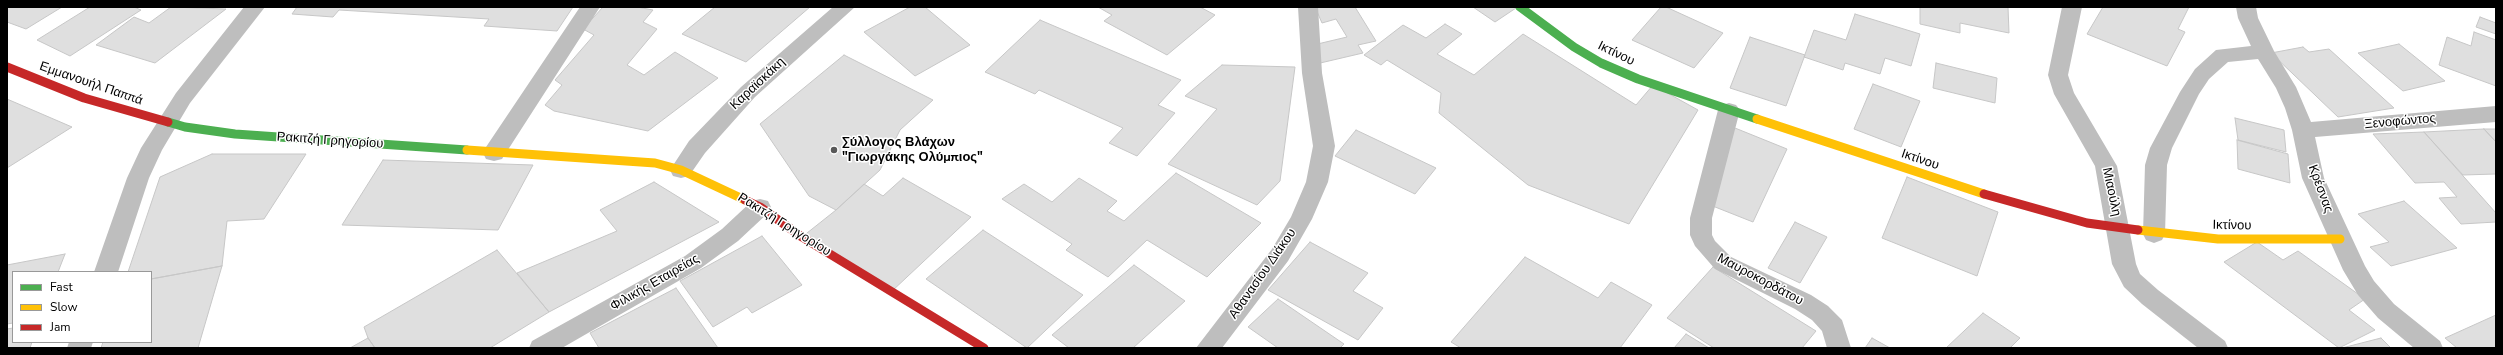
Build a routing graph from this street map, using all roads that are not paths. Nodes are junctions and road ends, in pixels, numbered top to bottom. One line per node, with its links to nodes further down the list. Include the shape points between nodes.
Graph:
1 (255, 7): 12 (street, via 199,77)
2 (590, 7): 14 (street)
3 (845, 7): 15 (street, Καραϊσκάκη, via 748,92 697,147)
4 (1308, 7): 23 (street, Αθανασίου Διάκου, via 1312,73 1324,146 1318,182 1301,219 1280,255)
5 (1520, 7): 10 (street, Ικτίνου, via 1553,33 1601,63 1638,79)
6 (2072, 7): 17 (street, Μιαούλη, via 2058,75 2064,94 2106,166)
7 (2246, 7): 8 (street, Κρέσνας, via 2248,18)
8 (2264, 52): 13 (street, Κρέσνας, via 2286,87); 18 (street, via 2234,52 2223,55 2202,74 2190,92 2161,148 2156,165)
9 (7, 67): 12 (street, Εμμανουήλ Παππά, via 84,98)
10 (1729, 110): 17 (street, Ικτίνου, via 1980,194 2086,223); 24 (street, Μαυροκορδάτου, via 1701,218 1701,235 1706,246 1723,263 1804,302 1820,313 1833,327)
11 (2496, 114): 13 (street, Ξενοφώντος)
12 (167, 123): 14 (street, Ρακιτζή Γρηγορίου, via 236,134); 20 (street, via 138,178)
13 (2303, 130): 19 (street, Κρέσνας, via 2313,178)
14 (494, 153): 15 (street, Ρακιτζή Γρηγορίου, via 621,160)
15 (681, 170): 16 (street, Ρακιτζή Γρηγορίου)
16 (760, 207): 21 (street, Φιλικής Εταιρείας, via 730,235 693,262); 22 (street, Ρακιτζή Γρηγορίου, via 802,236)
17 (2118, 228): 18 (street, Ικτίνου); 25 (street, Μιαούλη, via 2124,264 2132,280)
18 (2154, 234): 19 (street, Ικτίνου, via 2218,239)
19 (2340, 239): 26 (street, Κρέσνας, via 2366,288 2386,311)
20 (106, 271)
21 (541, 348)
22 (984, 348)
23 (1208, 348)
24 (1839, 348)
25 (2216, 348)
26 (2431, 348)

